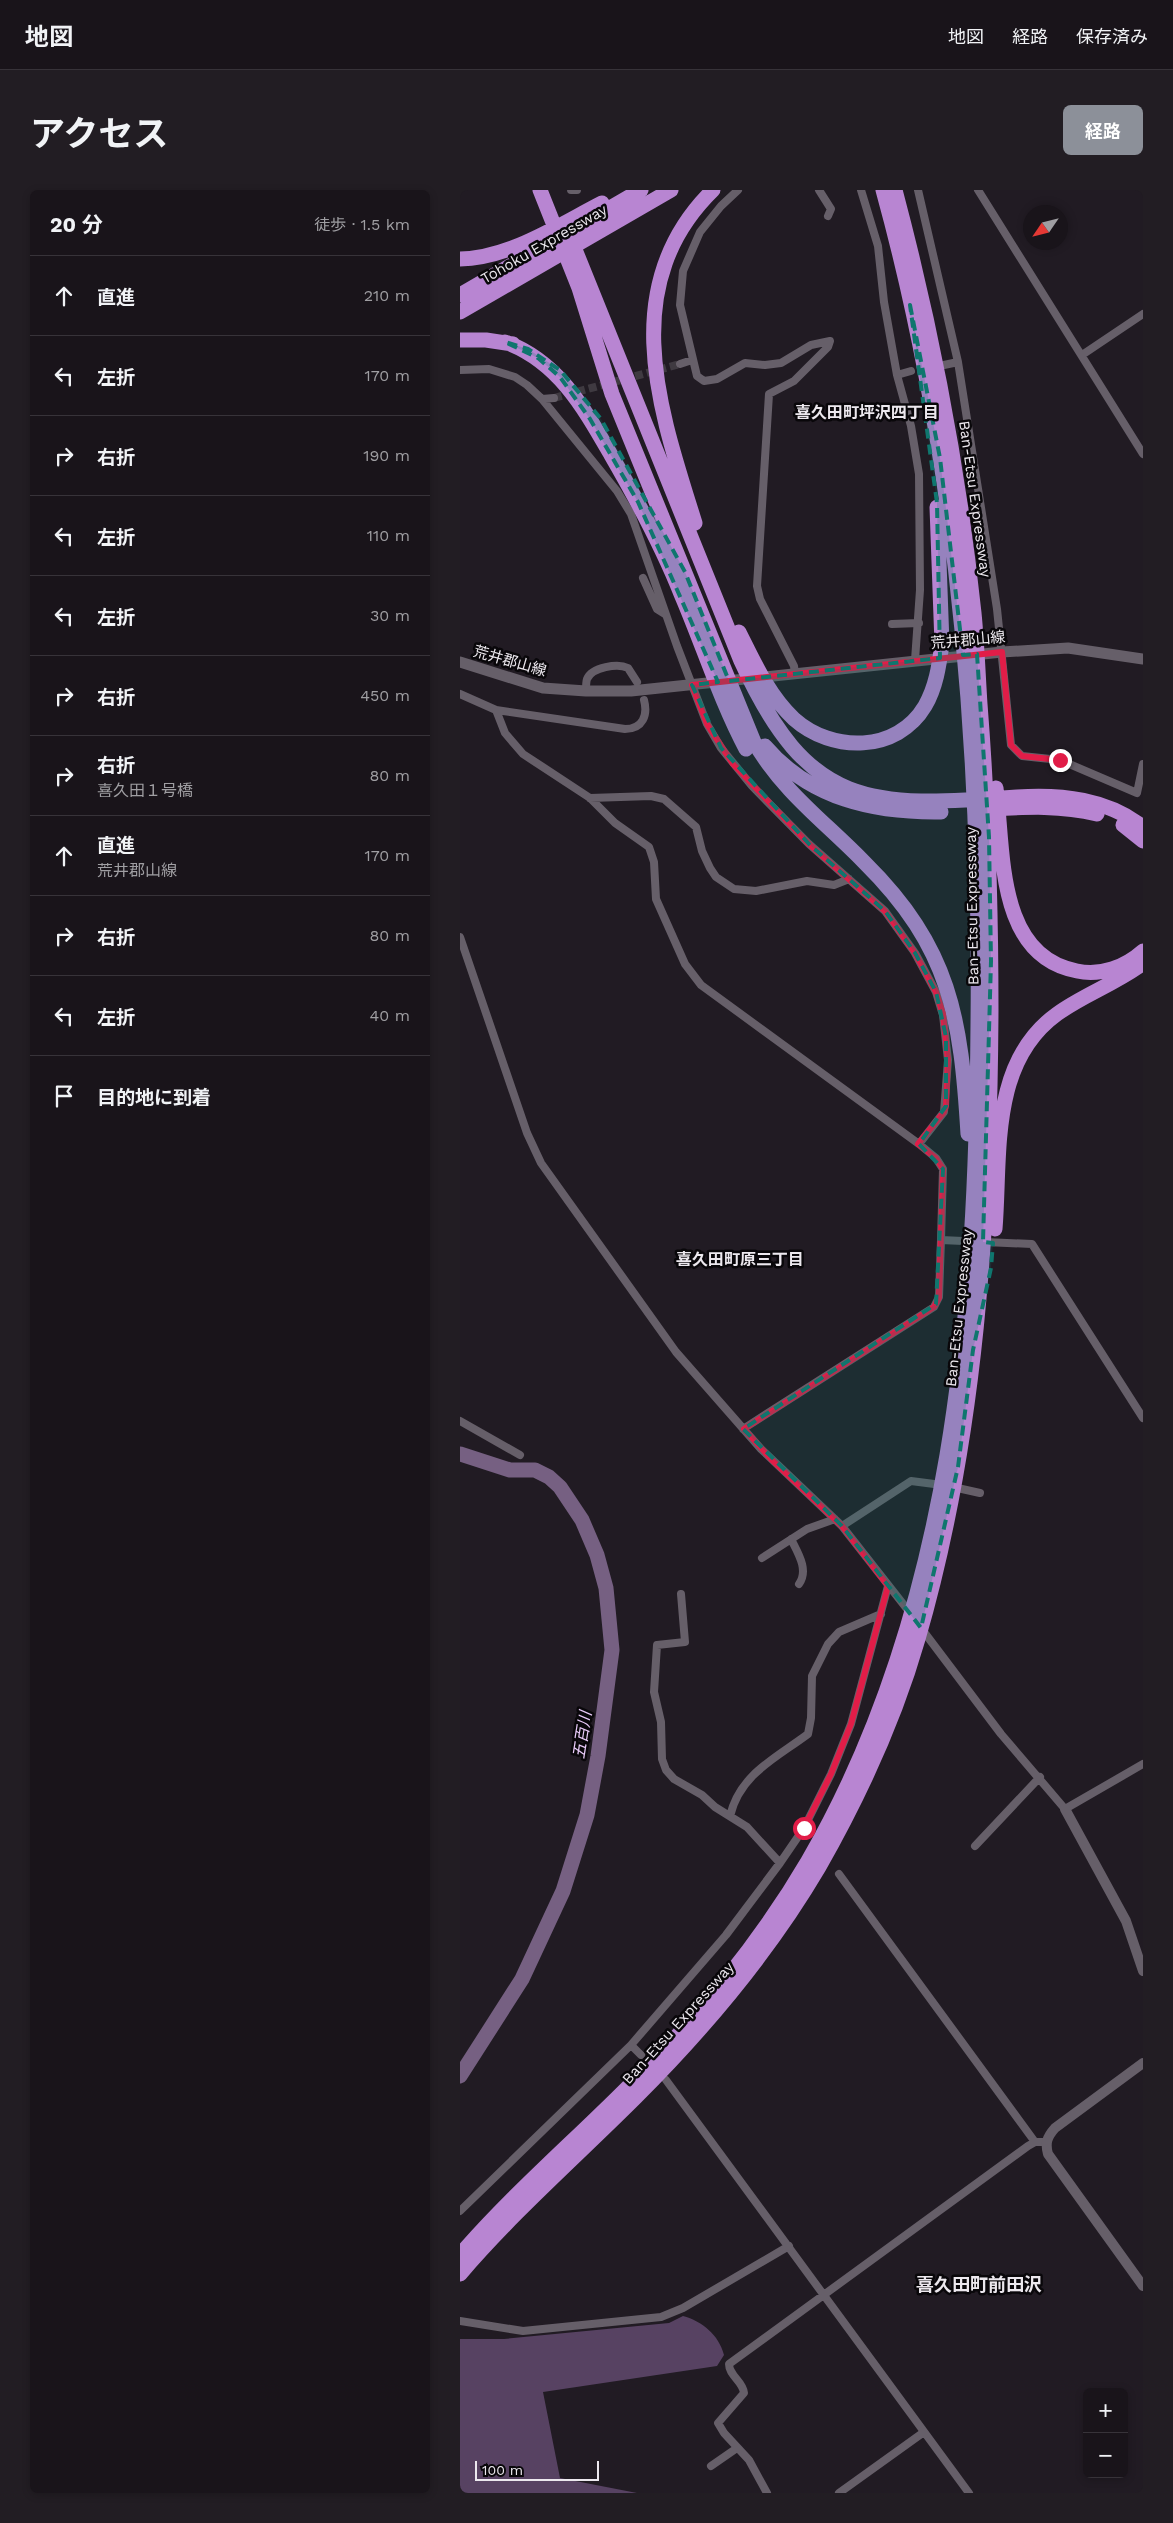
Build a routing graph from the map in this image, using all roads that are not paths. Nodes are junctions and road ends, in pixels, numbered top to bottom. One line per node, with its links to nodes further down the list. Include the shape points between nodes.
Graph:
1 (540, 190): 16 (highway)
2 (550, 190): 16 (highway)
3 (571, 190): 4 (street)
4 (577, 190)
5 (626, 190): 18 (highway, via 518,244 494,253)
6 (642, 190): 21 (highway, Tohoku Expressway)
7 (671, 190): 23 (highway, Tohoku Expressway)
8 (713, 190): 38 (highway, via 685,225 669,257 658,292 653,326 653,359 659,398)
9 (738, 190): 28 (street, via 700,232 682,271 680,305)
10 (819, 190): 17 (street, via 831,209)
11 (861, 190): 34 (street, via 878,246)
12 (883, 190): 22 (highway, Ban-Etsu Expressway)
13 (895, 190): 58 (highway, Ban-Etsu Expressway, via 923,302 953,457 988,696)
14 (918, 190): 29 (street)
15 (978, 190): 27 (street)
16 (556, 216): 19 (highway)
17 (828, 216)
18 (460, 259)
19 (575, 262): 20 (highway); 39 (highway, via 612,394)
20 (588, 282): 38 (highway, via 646,404); 60 (highway, via 738,653 768,714 796,752 830,780 857,793)
21 (460, 294)
22 (910, 305): 44 (highway, via 934,477 940,551 942,644 930,698 908,725 889,738 854,744 829,739 805,727 786,710 761,675); 58 (highway, Ban-Etsu Expressway, via 938,449 968,699)
23 (460, 312)
24 (1143, 314): 27 (street)
25 (460, 340): 26 (highway)
26 (505, 342): 39 (highway, via 528,349 550,362 580,389 626,460); 65 (highway, via 530,353 554,370 606,445 667,562 731,717 756,765 795,811)
27 (1082, 355): 37 (street)
28 (692, 360): 30 (street); 49 (street, via 700,380 712,381 745,363 781,363 811,345 830,341 828,347 794,381 769,394 757,586)
29 (958, 362): 31 (street); 45 (street)
30 (680, 364)
31 (944, 365)
32 (460, 370): 35 (street, via 501,372 527,385)
33 (911, 371): 34 (street)
34 (897, 376): 42 (street, via 911,426 918,474)
35 (542, 398): 36 (street); 41 (street, via 617,491 631,514)
36 (554, 398)
37 (1143, 454)
38 (695, 523): 44 (highway)
39 (685, 572): 56 (highway)
40 (643, 578): 41 (street, via 657,609)
41 (665, 614): 51 (street)
42 (918, 623): 43 (street); 47 (street)
43 (892, 624)
44 (739, 632): 60 (highway, via 770,701 816,760 838,777 863,789)
45 (997, 652): 46 (main road, 荒井郡山線, via 1068,648); 47 (main road, 荒井郡山線); 57 (street, via 1009,737 1015,751 1022,756 1060,760 1137,793)
46 (1143, 659)
47 (920, 660): 49 (main road, 荒井郡山線)
48 (460, 662): 52 (main road, 荒井郡山線, via 543,688)
49 (795, 674): 51 (main road, 荒井郡山線)
50 (637, 682): 52 (street, via 628,668 617,665 590,675)
51 (697, 685): 52 (main road, 荒井郡山線); 64 (street, via 707,724 733,764 809,844)
52 (586, 691)
53 (460, 694): 55 (street)
54 (644, 700): 55 (street, via 646,718 631,729)
55 (496, 710): 59 (street, via 505,733 523,754)
56 (740, 712): 63 (highway, via 766,748 786,767 820,790 846,802 918,812 1037,806 1073,808 1114,821); 65 (highway, via 761,753 785,787)
57 (1143, 764)
58 (985, 791): 62 (highway); 62 (highway, Ban-Etsu Expressway)
59 (590, 798): 64 (street, via 651,796 664,799 696,827 710,868 716,877 734,889 756,891 807,881 834,885); 69 (street, via 648,848 654,862 656,899 686,964 701,985)
60 (929, 802): 61 (highway, via 1063,796 1109,807)
61 (1143, 827)
62 (989, 837): 67 (highway, via 1021,932 1047,960 1069,970 1093,972 1116,968); 71 (highway, Ban-Etsu Expressway, via 979,961 978,1102); 72 (highway, Ban-Etsu Expressway, via 991,1073 985,1219)
63 (1143, 841)
64 (849, 879): 69 (street, via 900,928 928,975 943,1014 948,1060 946,1106)
65 (888, 887): 71 (highway, via 933,953 957,1024 968,1133)
66 (460, 937): 75 (street, via 527,1133 541,1163 676,1352)
67 (1143, 950)
68 (1143, 963): 72 (highway, via 1047,1021 1028,1041 1014,1065 1005,1094 991,1268)
69 (918, 1144): 70 (street, via 936,1158 943,1169)
70 (944, 1240): 73 (street, via 1032,1244); 75 (street, via 939,1298 934,1307)
71 (967, 1278): 102 (highway, Ban-Etsu Expressway, via 947,1450 915,1605 882,1704 839,1805 784,1900 722,1985 664,2050)
72 (973, 1350): 103 (highway, Ban-Etsu Expressway, via 958,1467 918,1642 873,1761 826,1853 769,1944 705,2024 508,2221)
73 (1143, 1418)
74 (460, 1421): 76 (street)
75 (744, 1429): 78 (street)
76 (520, 1455)
77 (977, 1492): 79 (street, via 911,1481)
78 (834, 1519): 79 (street); 80 (street, via 807,1529)
79 (842, 1526): 83 (street)
80 (792, 1539): 81 (street); 82 (street, via 803,1565)
81 (762, 1558)
82 (800, 1584)
83 (888, 1586): 85 (street); 87 (street, via 1000,1734)
84 (681, 1594): 89 (street, via 685,1642 657,1644 654,1692 661,1722 662,1759 674,1779)
85 (881, 1614): 89 (street, via 839,1632 828,1644 812,1676 808,1734 746,1780); 91 (street, via 851,1724 831,1774 804,1828)
86 (1143, 1764): 88 (street)
87 (1040, 1777): 88 (street); 90 (street)
88 (1065, 1809): 93 (street, via 1126,1921)
89 (730, 1816): 91 (street, via 753,1833)
90 (975, 1846)
91 (780, 1863): 94 (street, via 726,1935)
92 (839, 1874): 98 (street)
93 (1143, 1971)
94 (631, 2046): 95 (street); 100 (street)
95 (641, 2055)
96 (1143, 2063): 99 (street, via 1055,2128)
97 (666, 2080): 101 (street)
98 (1035, 2142): 99 (street); 105 (street)
99 (1046, 2142): 104 (street, via 1048,2154)
100 (460, 2211)
101 (788, 2246): 105 (street); 106 (street, via 692,2303 661,2317 523,2331)
102 (460, 2255)
103 (460, 2274)
104 (1143, 2286)
105 (824, 2293): 107 (street); 108 (street, via 729,2364 729,2371 744,2392 718,2423)
106 (460, 2321)
107 (924, 2432): 111 (street); 112 (street)
108 (737, 2448): 109 (street); 110 (street, via 749,2460)
109 (711, 2466)
110 (767, 2493)
111 (839, 2493)
112 (968, 2493)

